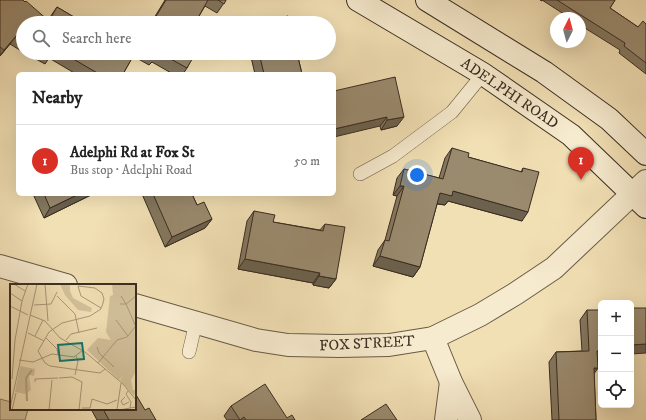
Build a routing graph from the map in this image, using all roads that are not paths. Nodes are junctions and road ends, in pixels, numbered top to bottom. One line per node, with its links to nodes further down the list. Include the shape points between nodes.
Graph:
1 (358, 0): 3 (street, ADELPHI ROAD)
2 (427, 0): 4 (street, via 544,72 609,119)
3 (483, 74): 5 (lane, via 452,112 393,156); 6 (street, ADELPHI ROAD, via 571,135)
4 (646, 154)
5 (360, 174)
6 (642, 194): 11 (street, FOX STREET, via 554,268 480,316)
7 (0, 266): 8 (street)
8 (63, 284)
9 (136, 305): 10 (street, FOX STREET)
10 (196, 322): 11 (street, FOX STREET, via 256,340 288,345 389,345); 12 (lane)
11 (433, 338): 13 (street)
12 (189, 352)
13 (451, 382): 14 (street); 15 (street)
14 (446, 420)
15 (470, 420)

